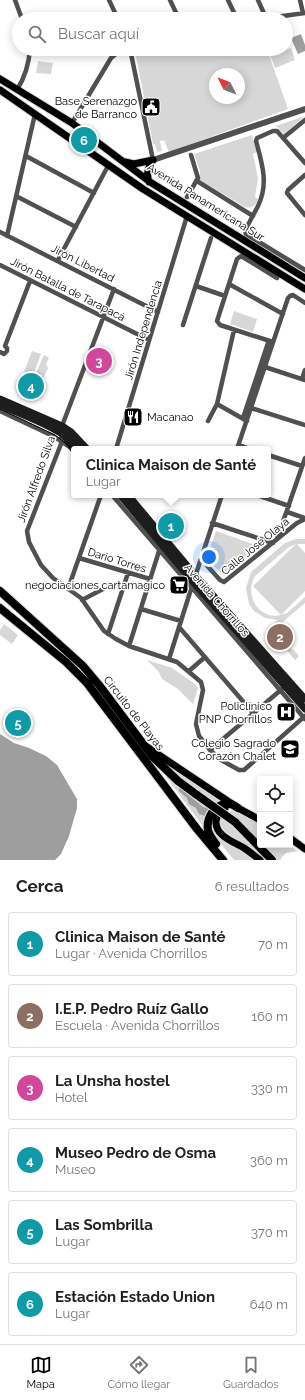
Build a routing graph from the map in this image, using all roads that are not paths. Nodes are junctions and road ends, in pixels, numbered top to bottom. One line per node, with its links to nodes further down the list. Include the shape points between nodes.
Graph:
1 (15, 0): 7 (street)
2 (109, 0): 8 (street)
3 (170, 0): 9 (street)
4 (228, 0): 10 (street)
5 (258, 0): 11 (street)
6 (300, 0): 12 (street)
7 (19, 12)
8 (115, 12)
9 (176, 12)
10 (234, 12)
11 (262, 12)
12 (304, 13): 13 (street)
13 (293, 15)
14 (29, 56): 19 (street)
15 (112, 56): 23 (street)
16 (132, 56): 27 (street)
17 (0, 79): 19 (main road, Avenida Panamericana Sur)
18 (0, 90): 21 (main road, Avenida Panamericana Sur)
19 (17, 90): 23 (main road, Avenida Panamericana Sur)
20 (305, 109): 27 (street)
21 (35, 114): 26 (street); 29 (main road, Avenida Panamericana Sur)
22 (305, 120): 24 (street)
23 (72, 123): 30 (main road, Avenida Panamericana Sur)
24 (283, 138): 28 (street); 40 (street, via 278,132 273,131 256,139 264,182 260,201)
25 (191, 155): 33 (street, via 198,175)
26 (26, 156): 35 (street); 36 (street)
27 (153, 160): 30 (main road); 34 (main road, via 148,172)
28 (305, 163)
29 (108, 164): 32 (main road, Avenida Panamericana Sur); 35 (street)
30 (133, 166): 32 (main road, via 130,172); 34 (main road, Avenida Panamericana Sur)
31 (305, 176): 38 (street, via 287,193)
32 (131, 180): 39 (main road, Avenida Panamericana Sur)
33 (197, 181): 37 (street); 40 (street)
34 (150, 182): 49 (main road, Avenida Panamericana Sur)
35 (94, 193): 41 (street)
36 (16, 196): 41 (street); 43 (street)
37 (187, 197)
38 (305, 215)
39 (187, 216): 54 (main road, Avenida Panamericana Sur); 57 (street, Jirón Independencia)
40 (253, 216): 47 (street, via 246,234)
41 (76, 227): 45 (street)
42 (0, 232): 43 (street, Jirón Libertad)
43 (7, 236): 45 (street, Jirón Libertad)
44 (211, 238): 52 (street)
45 (58, 260): 53 (street, Jirón Libertad)
46 (0, 265): 50 (street, Jirón Batalla de Tarapacá)
47 (305, 270)
48 (277, 278): 51 (street, via 241,256 237,259)
49 (305, 278)
50 (30, 281): 59 (street, Jirón Batalla de Tarapacá); 64 (street)
51 (229, 284): 55 (street); 58 (street)
52 (196, 286): 55 (street); 60 (street)
53 (114, 289): 57 (street, Jirón Libertad); 59 (street)
54 (305, 289)
55 (225, 296): 61 (street, via 217,323)
56 (305, 303): 58 (street, via 290,296)
57 (158, 312): 62 (street, Jirón Independencia)
58 (283, 314): 63 (street)
59 (104, 317): 62 (street, Jirón Batalla de Tarapacá); 78 (street)
60 (183, 325)
61 (234, 330): 63 (street); 70 (street)
62 (149, 340): 83 (street, Jirón Independencia)
63 (271, 343): 66 (street); 74 (street)
64 (2, 347): 65 (street, via 7,350 4,354)
65 (0, 352)
66 (265, 367): 68 (street); 72 (street)
67 (305, 370): 68 (street)
68 (303, 379)
69 (0, 399): 78 (main road)
70 (217, 404): 75 (street); 76 (street)
71 (0, 405): 78 (main road)
72 (251, 408): 76 (street); 77 (street)
73 (0, 411): 79 (street)
74 (244, 415)
75 (208, 421)
76 (247, 421): 84 (street)
77 (305, 425)
78 (62, 430): 79 (street, Jirón Alfredo Silva); 80 (main road); 81 (main road); 82 (main road, via 71,432)
79 (62, 442): 85 (street); 109 (street, Jirón Alfredo Silva, via 27,531 29,542 41,565)
80 (72, 446)
81 (78, 446)
82 (84, 446)
83 (117, 446)
84 (238, 446)
85 (71, 448)
86 (271, 456): 88 (street)
87 (305, 458): 88 (street)
88 (302, 466): 95 (street)
89 (100, 498): 104 (street)
90 (115, 498): 102 (street, Avenida Chorrillos)
91 (123, 498): 96 (main road, Avenida Chorrillos)
92 (130, 498): 96 (main road, Avenida Chorrillos)
93 (221, 498): 99 (street)
94 (266, 498): 95 (street)
95 (289, 506): 97 (street)
96 (135, 509): 100 (main road, Avenida Chorrillos)
97 (287, 512): 98 (street); 101 (street)
98 (305, 519): 101 (street, Calle José Olaya)
99 (212, 524): 101 (street); 105 (street)
100 (151, 527): 102 (main road, Avenida Chorrillos); 103 (main road, Avenida Chorrillos)
101 (275, 541): 105 (street, Calle José Olaya, via 224,582)
102 (160, 547): 103 (main road, Avenida Chorrillos); 107 (street); 108 (street, Avenida Chorrillos)
103 (173, 554): 108 (main road, Avenida Chorrillos)
104 (79, 558): 106 (street, Dario Torres); 109 (street)
105 (200, 559): 108 (street)
106 (128, 573): 107 (street, Dario Torres); 117 (street)
107 (150, 579): 114 (street)
108 (193, 581): 115 (street); 122 (main road, Avenida Chorrillos); 123 (main road, Avenida Chorrillos)
109 (68, 589): 112 (street)
110 (104, 589): 112 (street)
111 (0, 591): 127 (highway, Circuito de Playas, via 83,666)
112 (82, 600): 117 (street)
113 (0, 608): 133 (highway, Circuito de Playas, via 66,662 87,683)
114 (141, 609): 115 (street); 118 (street)
115 (181, 621): 116 (street)
116 (179, 627): 119 (street); 120 (street)
117 (108, 634): 118 (street)
118 (129, 646): 120 (street)
119 (205, 657): 121 (street); 125 (street)
120 (169, 659): 121 (street)
121 (189, 671): 128 (street, via 203,686 196,724 199,736)
122 (282, 688): 124 (main road, Avenida Chorrillos); 125 (street); 126 (street, Avenida Chorrillos)
123 (305, 699)
124 (305, 709)
125 (253, 713): 128 (street)
126 (304, 717): 128 (street, via 242,771 220,760)
127 (139, 740): 129 (main road); 136 (highway, Circuito de Playas, bridge, via 164,767 235,822)
128 (210, 750)
129 (238, 808): 130 (main road); 134 (highway, via 228,803 220,805 213,810 208,821 209,833); 135 (main road, via 229,807 220,811 216,820 217,829)
130 (257, 818)
131 (293, 840): 132 (main road)
132 (305, 849)
133 (223, 860)
134 (227, 860)
135 (260, 860)
136 (272, 860)

